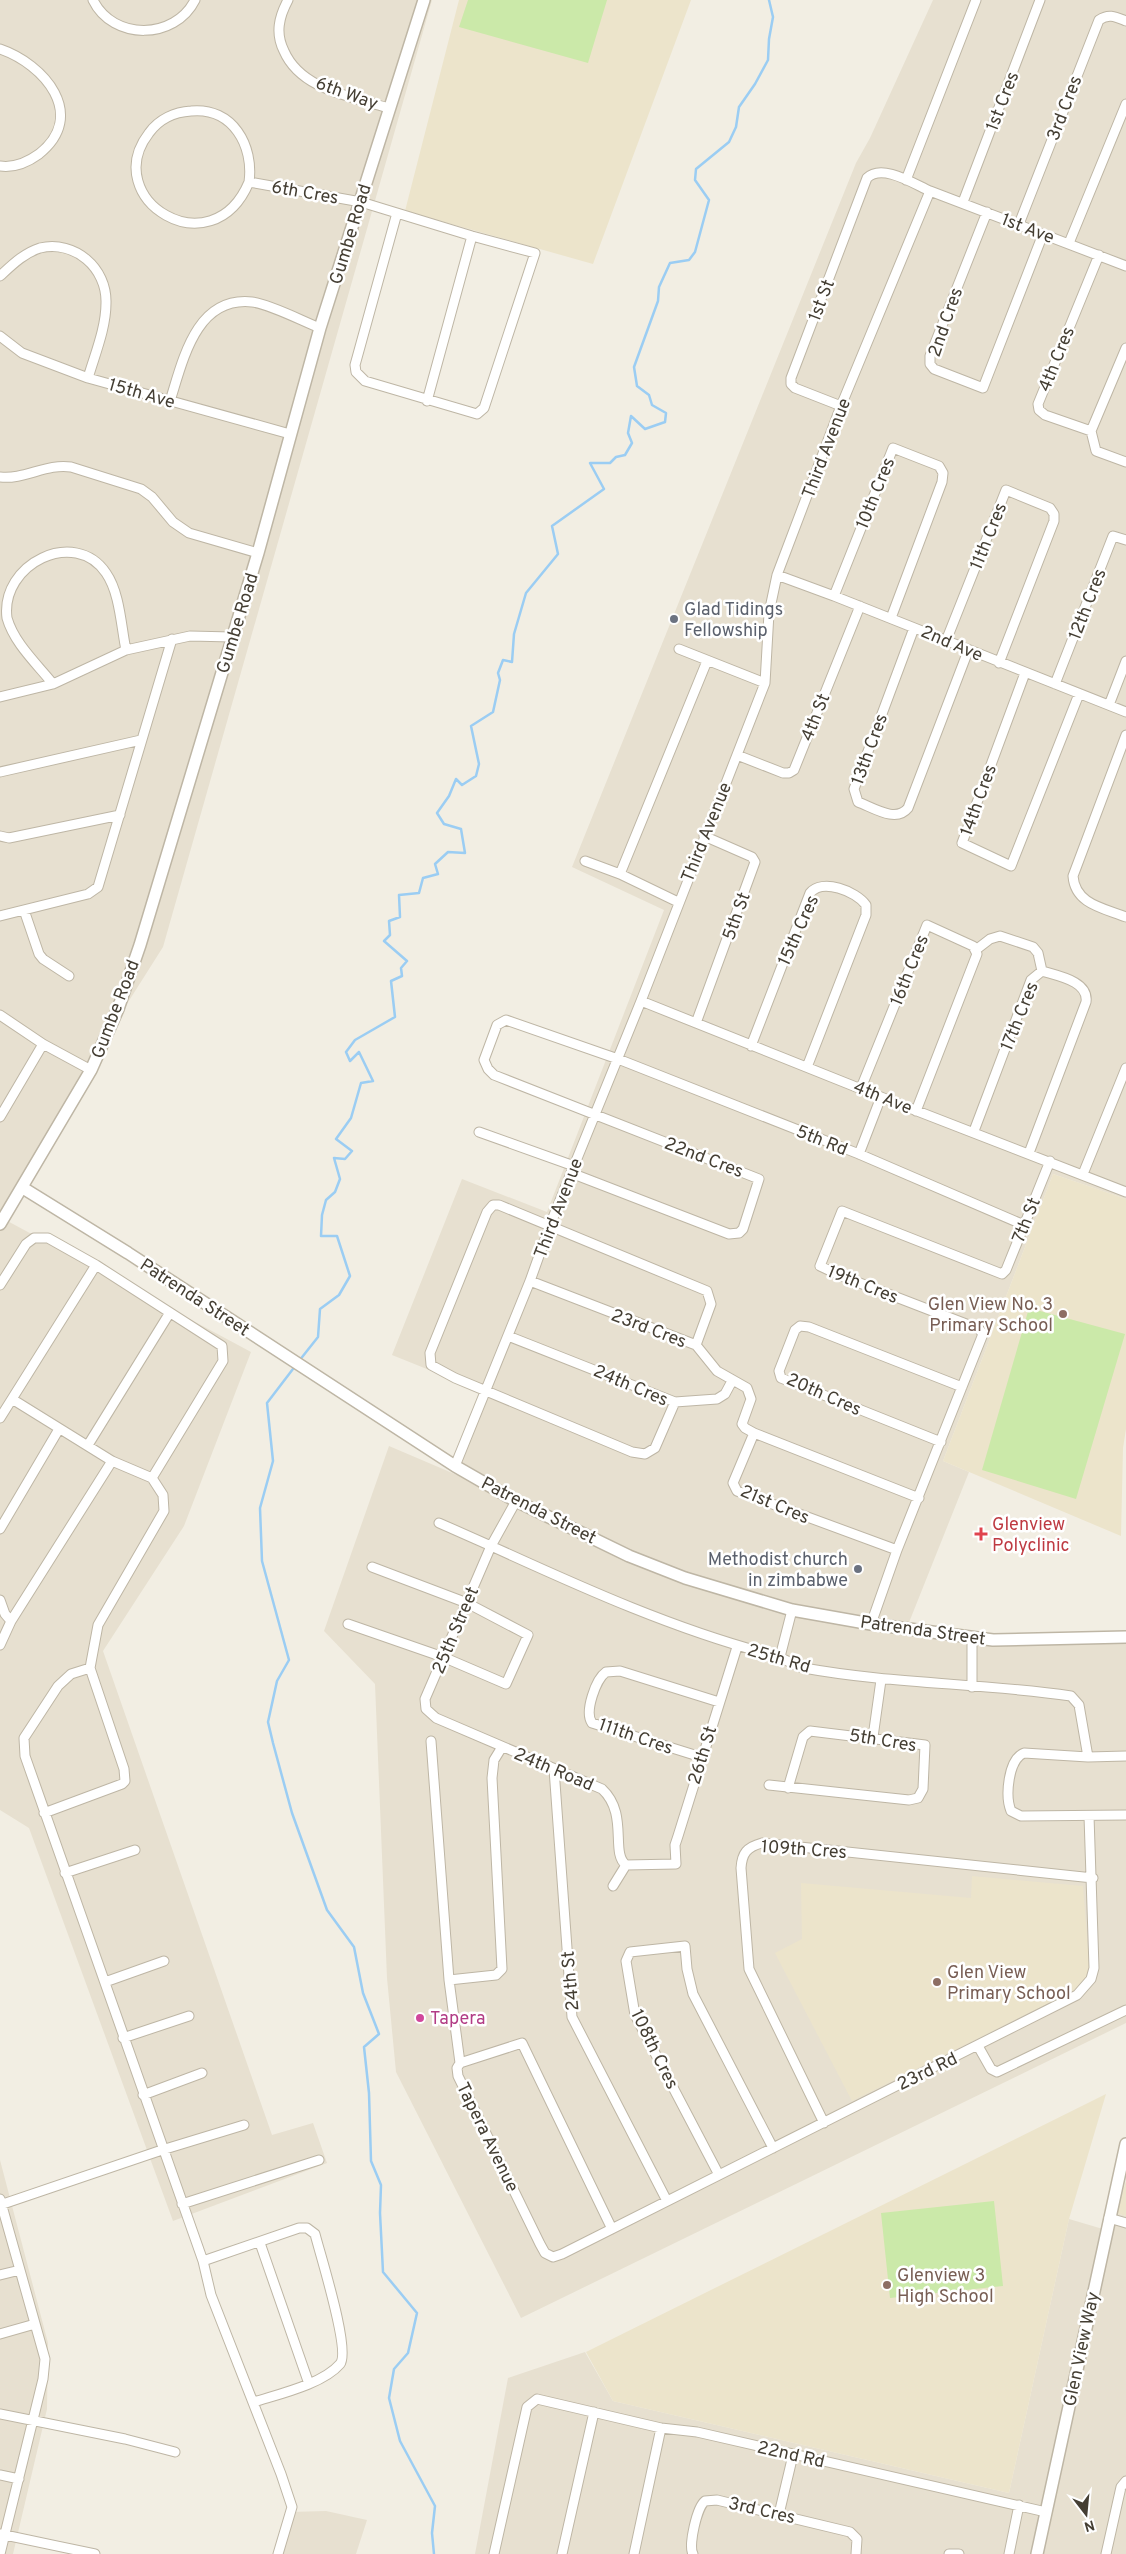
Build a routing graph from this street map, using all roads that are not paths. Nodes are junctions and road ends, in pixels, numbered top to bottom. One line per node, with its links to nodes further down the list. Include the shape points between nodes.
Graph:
1 (93, 0): 2 (street, via 116,24 144,31 173,24 185,15)
2 (195, 0)
3 (288, 0): 10 (street, 6th Way, via 280,14 278,27 280,44 294,70 320,87)
4 (424, 0): 10 (street, Gumbe Road)
5 (976, 0): 13 (street)
6 (1040, 0): 17 (street, 1st Cres)
7 (1126, 21): 20 (street, 3rd Cres, via 1112,15 1105,15 1099,20)
8 (0, 48): 11 (street, via 36,68 49,80 60,115 50,143 44,150 21,164)
9 (1126, 104): 23 (street)
10 (388, 108): 16 (street, Gumbe Road)
11 (0, 166)
12 (880, 172): 13 (street, 1st Ave); 33 (street, 1st St, via 867,178 791,378 795,388)
13 (906, 180): 15 (street, 1st Ave)
14 (249, 182): 14 (street, 6th Cres, via 249,152 243,139 234,127 208,112 179,112 165,118 153,127 138,153 137,175 144,196 153,208 179,222 194,224 222,216 239,201); 16 (street, 6th Cres)
15 (930, 191): 17 (street, 1st Ave); 33 (street, Third Avenue)
16 (361, 202): 19 (street, 6th Cres); 27 (street, Gumbe Road)
17 (963, 202): 18 (street, 1st Ave)
18 (987, 212): 20 (street, 1st Ave); 21 (street, 2nd Cres, via 930,356 934,369 983,388)
19 (397, 213): 22 (street, 6th Cres); 31 (street, via 355,365 356,372 365,381)
20 (1018, 224): 21 (street, 1st Ave)
21 (1043, 234): 23 (street, 1st Ave)
22 (472, 236): 31 (street); 31 (street, 6th Cres, via 536,253 484,408 472,414)
23 (1069, 243): 24 (street, 1st Ave)
24 (1099, 255): 25 (street, 1st Ave); 34 (street, 4th Cres, via 1038,404 1045,415)
25 (1126, 266)
26 (0, 276): 30 (street, via 27,254 40,248 54,246 75,251 91,262 98,272 106,302)
27 (320, 328): 32 (street, via 255,302 232,304 214,312 192,335); 35 (street, Gumbe Road)
28 (0, 336): 30 (street, 15th Ave, via 22,353)
29 (1126, 348): 34 (street)
30 (88, 378): 32 (street, 15th Ave)
31 (427, 400)
32 (170, 401): 35 (street, 15th Ave)
33 (841, 406): 40 (street, Third Avenue)
34 (1091, 431): 36 (street, via 1096,451)
35 (290, 434): 39 (street, Gumbe Road)
36 (1126, 462)
37 (0, 477): 39 (street, via 62,465 71,467 141,489 173,522 189,533)
38 (1126, 540): 57 (street, 12th Cres, via 1113,536)
39 (258, 553): 45 (street, Gumbe Road)
40 (777, 575): 41 (street, 2nd Ave); 55 (street, Third Avenue, via 769,612)
41 (834, 596): 42 (street, 2nd Ave); 43 (street, 10th Cres, via 893,448 930,462 939,466 943,473 942,482)
42 (860, 606): 43 (street, 2nd Ave); 64 (street, 4th St, via 794,770 784,773)
43 (890, 618): 44 (street, 2nd Ave)
44 (914, 628): 47 (street, 2nd Ave); 50 (street, 13th Cres, via 854,789 858,802 896,816 908,808)
45 (232, 637): 46 (street); 86 (street, Gumbe Road, via 140,945 118,1009)
46 (172, 639): 49 (street); 63 (street)
47 (946, 641): 50 (street, 2nd Ave); 53 (street, 11th Cres, via 1006,490 1050,508 1054,521)
48 (679, 649): 51 (street)
49 (126, 650): 56 (street); 56 (street, via 112,586 99,565 75,552 33,560 12,580 7,594 6,616 16,637)
50 (968, 651): 53 (street, 2nd Ave)
51 (707, 661): 55 (street); 70 (street)
52 (1126, 661): 60 (street)
53 (999, 663): 54 (street, 2nd Ave)
54 (1024, 673): 57 (street, 2nd Ave); 58 (street, 14th Cres, via 962,843 1011,866)
55 (765, 683): 64 (street, Third Avenue)
56 (53, 684): 59 (street)
57 (1055, 684): 58 (street, 2nd Ave)
58 (1079, 694): 60 (street, 2nd Ave)
59 (0, 697)
60 (1109, 705): 61 (street, 2nd Ave)
61 (1126, 712)
62 (1126, 735): 74 (street, via 1073,876 1074,888 1080,897)
63 (141, 740): 65 (street); 66 (street)
64 (737, 755): 68 (street, Third Avenue)
65 (0, 772)
66 (120, 815): 67 (street, via 10,838); 72 (street, via 98,887 88,894)
67 (0, 836)
68 (704, 836): 71 (street, Third Avenue); 80 (street, 5th St, via 752,857 755,865)
69 (585, 861): 70 (street)
70 (620, 874): 71 (street)
71 (678, 902): 78 (street, Third Avenue)
72 (24, 910): 73 (street); 77 (street, via 39,954)
73 (0, 916)
74 (1126, 917)
75 (977, 949): 76 (street, via 1000,936 1025,944 1036,949); 87 (street, 16th Cres, via 927,925); 90 (street)
76 (1042, 971): 94 (street, 17th Cres, via 1031,980); 95 (street, 17th Cres, via 1083,988 1087,994)
77 (69, 976)
78 (641, 1001): 80 (street, 4th Ave); 83 (street, Third Avenue)
79 (0, 1015): 81 (street)
80 (696, 1023): 82 (street, 4th Ave)
81 (43, 1044): 86 (street); 89 (street)
82 (751, 1046): 84 (street, 4th Ave); 84 (street, 15th Cres, via 810,893 815,888 828,885 857,896 866,905 866,916)
83 (618, 1059): 91 (street, Third Avenue); 91 (street, 5th Rd, via 517,1022 506,1020 497,1025 484,1060 488,1069); 96 (street, 5th Rd)
84 (807, 1067): 87 (street, 4th Ave)
85 (1126, 1068): 99 (street)
86 (91, 1070): 100 (street, Gumbe Road)
87 (861, 1088): 88 (street, 4th Ave)
88 (881, 1097): 90 (street, 4th Ave); 96 (street)
89 (3, 1105): 92 (street)
90 (916, 1110): 94 (street, 4th Ave)
91 (594, 1115): 98 (street, Third Avenue); 98 (street, 22nd Cres, via 760,1179 743,1229 729,1234)
92 (0, 1117)
93 (479, 1132): 98 (street)
94 (974, 1132): 95 (street, 4th Ave)
95 (1029, 1153): 97 (street, 4th Ave)
96 (860, 1154): 104 (street, 5th Rd)
97 (1050, 1161): 99 (street, 4th Ave); 104 (street, 7th St)
98 (572, 1170): 103 (street, Third Avenue)
99 (1083, 1174): 101 (street, 4th Ave)
100 (23, 1188): 102 (street, Gumbe Road); 123 (street, Patrenda Street)
101 (1126, 1192)
102 (0, 1224)
103 (550, 1224): 107 (street, Third Avenue); 111 (street, 23rd Cres, via 707,1292 711,1304); 114 (street, 23rd Cres, via 499,1205 489,1208 430,1353 430,1363 436,1369)
104 (1024, 1225): 106 (street, 7th St, via 1006,1270)
105 (96, 1265): 108 (street, via 48,1238 34,1238 26,1244); 109 (street); 115 (street)
106 (998, 1274): 113 (street, 19th Cres, via 842,1211 820,1266 979,1329 982,1336)
107 (530, 1282): 110 (street, Third Avenue); 111 (street, 23rd Cres)
108 (0, 1285)
109 (169, 1314): 121 (street); 124 (street, via 218,1342 224,1355)
110 (508, 1336): 114 (street, Third Avenue); 116 (street, 24th Cres)
111 (696, 1346): 112 (street, via 717,1371)
112 (732, 1381): 116 (street, via 725,1394 717,1399); 119 (street, via 749,1392 742,1424)
113 (962, 1387): 120 (street); 120 (street, 20th Cres, via 800,1326 795,1330 779,1370 781,1378)
114 (485, 1390): 116 (street, 24th Cres, via 640,1454 655,1448); 123 (street, Third Avenue)
115 (12, 1399): 117 (street); 118 (street)
116 (675, 1402)
117 (0, 1418)
118 (59, 1429): 121 (street); 128 (street)
119 (754, 1433): 125 (street); 130 (street, 21st Cres, via 733,1483 737,1492)
120 (941, 1442): 125 (street)
121 (88, 1446): 122 (street)
122 (112, 1461): 124 (street); 135 (street)
123 (455, 1466): 126 (street, Patrenda Street)
124 (152, 1478): 144 (street, via 163,1495 164,1511 98,1625)
125 (919, 1498): 130 (street)
126 (516, 1501): 129 (street); 134 (street, Patrenda Street, via 629,1556 685,1578)
127 (439, 1523): 129 (street, 25th Rd)
128 (0, 1529)
129 (491, 1546): 133 (street, 25th Street); 141 (street, 25th Rd, via 579,1586)
130 (897, 1550): 137 (street)
131 (372, 1567): 133 (street)
132 (0, 1600): 135 (street)
133 (467, 1603): 142 (street, 25th Street); 142 (street, via 528,1635 506,1684)
134 (792, 1610): 137 (street, Patrenda Street); 143 (street)
135 (11, 1621): 140 (street)
136 (348, 1624): 142 (street)
137 (871, 1624): 138 (street, Patrenda Street)
138 (972, 1637): 139 (street, Patrenda Street, via 1024,1641); 146 (street)
139 (1126, 1637)
140 (0, 1645)
141 (737, 1646): 143 (street, 25th Rd); 147 (street, 26th St)
142 (444, 1657): 148 (street, 25th Street, via 425,1699)
143 (780, 1657): 145 (street, 25th Rd, via 800,1667)
144 (90, 1668): 158 (street, via 71,1674 58,1686 24,1738 25,1756); 158 (street, via 125,1781)
145 (881, 1680): 146 (street, 25th Rd); 149 (street)
146 (972, 1687): 154 (street, 25th Rd, via 1074,1697 1079,1705)
147 (719, 1702): 153 (street, 26th St); 153 (street, 111th Cres, via 620,1671 606,1672 599,1680 589,1712 592,1723)
148 (429, 1714): 151 (street, 24th Road)
149 (873, 1737): 157 (street, 5th Cres, via 816,1731 806,1733); 157 (street, 5th Cres, via 925,1745 923,1789 918,1798 905,1800)
150 (431, 1741): 167 (street)
151 (502, 1747): 155 (street, 24th Road); 167 (street, via 494,1760 492,1778 502,1969 496,1975)
152 (1126, 1756): 154 (street)
153 (701, 1757): 162 (street, 26th St, via 675,1844 676,1864)
154 (1088, 1757): 160 (street, via 1030,1753 1018,1756 1013,1764 1008,1801 1011,1811 1021,1816)
155 (554, 1769): 162 (street, 24th Road, via 602,1789 609,1796 618,1818 620,1855); 183 (street, 24th St, via 572,2017)
156 (769, 1785): 157 (street)
157 (788, 1788)
158 (44, 1813): 163 (street)
159 (1126, 1815): 160 (street)
160 (1089, 1816): 164 (street, 23rd Rd)
161 (135, 1850): 163 (street)
162 (626, 1865): 165 (street)
163 (65, 1873): 168 (street)
164 (1093, 1878): 172 (street, 23rd Rd, via 1095,1956 1091,1979 1077,1995); 176 (street, 109th Cres, via 762,1843 747,1849 741,1868 749,1969)
165 (613, 1886)
166 (164, 1961): 168 (street)
167 (449, 1980): 173 (street)
168 (105, 1982): 171 (street)
169 (1126, 2010): 172 (street, via 997,2072)
170 (189, 2016): 171 (street)
171 (123, 2038): 175 (street)
172 (978, 2046): 176 (street, 23rd Rd)
173 (460, 2063): 188 (street, Tapera Avenue, via 522,2043); 188 (street, Tapera Avenue, via 458,2076 545,2253 553,2257 562,2254)
174 (202, 2073): 175 (street)
175 (143, 2095): 180 (street)
176 (824, 2123): 179 (street, 23rd Rd)
177 (244, 2125): 180 (street)
178 (1126, 2144): 186 (street, Glen View Way)
179 (773, 2148): 182 (street, 23rd Rd); 182 (street, 108th Cres, via 693,1994 685,1946 630,1952 626,1961 635,2015)
180 (162, 2150): 184 (street); 185 (street)
181 (319, 2160): 185 (street)
182 (719, 2175): 183 (street, 23rd Rd)
183 (667, 2201): 188 (street, 23rd Rd)
184 (1, 2203): 191 (street)
185 (182, 2204): 190 (street)
186 (1109, 2218): 187 (street); 207 (street, Glen View Way)
187 (1126, 2223)
188 (612, 2229)
189 (260, 2243): 190 (street); 195 (street); 195 (street, via 299,2228 308,2228 314,2234 336,2310 343,2354 342,2362 333,2371)
190 (203, 2261): 196 (street, via 212,2295)
191 (20, 2270): 192 (street); 193 (street)
192 (0, 2275)
193 (35, 2324): 194 (street); 199 (street, via 45,2360)
194 (0, 2334)
195 (308, 2384): 196 (street)
196 (254, 2402): 213 (street, via 292,2507)
197 (594, 2412): 200 (street, 22nd Rd); 214 (street, 22nd Rd, via 537,2399 527,2407); 215 (street)
198 (0, 2414): 199 (street)
199 (32, 2422): 201 (street); 204 (street)
200 (661, 2428): 202 (street, 22nd Rd, via 697,2432); 216 (street)
201 (175, 2452)
202 (793, 2455): 206 (street, 22nd Rd); 208 (street)
203 (0, 2475): 204 (street)
204 (19, 2479): 209 (street)
205 (1126, 2481): 223 (street, via 1121,2487)
206 (1019, 2505): 207 (street, 22nd Rd); 221 (street)
207 (1046, 2512): 222 (street, Glen View Way)
208 (779, 2514): 217 (street, 3rd Cres, via 717,2500 704,2501 699,2507 690,2547); 218 (street, 3rd Cres, via 850,2532 857,2538)
209 (2, 2534): 210 (street); 211 (street)
210 (71, 2552): 212 (street)
211 (0, 2554)
212 (95, 2554)
213 (278, 2554)
214 (494, 2554)
215 (562, 2554)
216 (634, 2554)
217 (694, 2554)
218 (856, 2554)
219 (949, 2554): 220 (street)
220 (959, 2554)
221 (1009, 2554)
222 (1037, 2554)
223 (1106, 2554)

